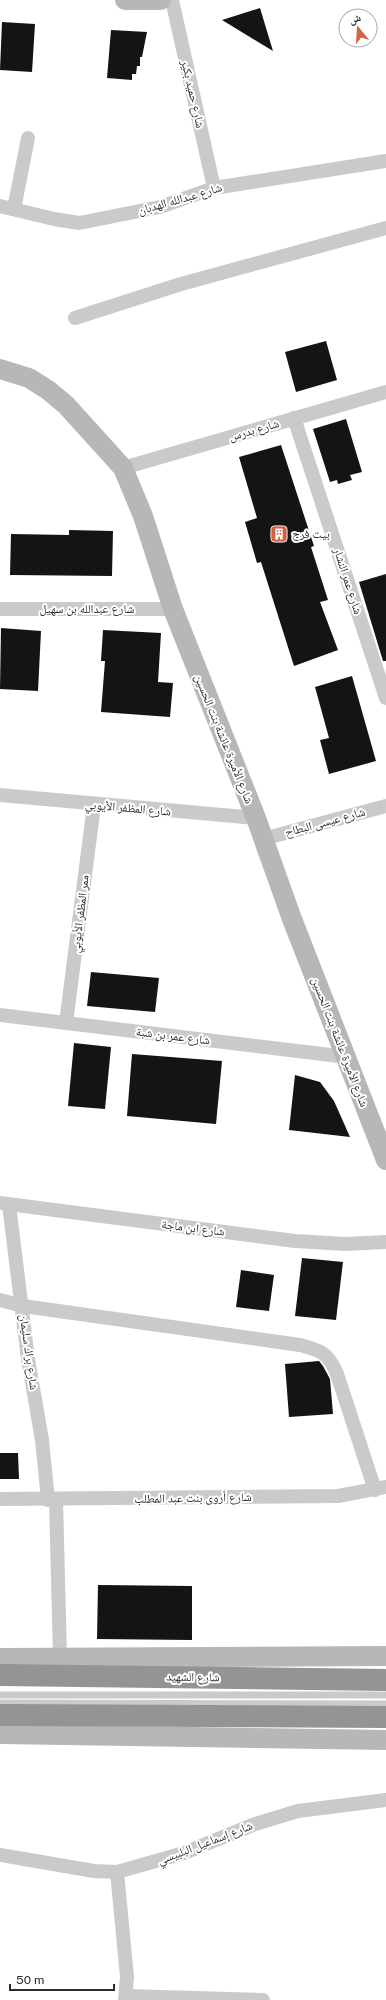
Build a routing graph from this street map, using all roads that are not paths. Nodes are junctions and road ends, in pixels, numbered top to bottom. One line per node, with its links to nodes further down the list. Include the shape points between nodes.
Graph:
1 (125, 0): 2 (street)
2 (161, 0)
3 (172, 0): 6 (street, شارع حميد بكير)
4 (28, 138): 8 (street)
5 (386, 161): 6 (street, شارع عبدالله الهدبان)
6 (214, 188): 8 (street, شارع عبدالله الهدبان, via 160,206 79,223 54,220)
7 (0, 206): 8 (street, شارع عبدالله الهدبان)
8 (14, 209)
9 (386, 228): 10 (street, via 181,284)
10 (75, 318)
11 (0, 369): 14 (street, شارع الأميرة عائشة بنت الحسين, via 29,378 48,390 66,405)
12 (386, 392): 13 (street, شارع بدرس)
13 (294, 418): 14 (street, شارع بدرس); 17 (street, شارع عمر النشار)
14 (123, 468): 16 (street, شارع الأميرة عائشة بنت الحسين, via 143,516)
15 (0, 609): 16 (street, شارع عبدالله بن سهيل)
16 (173, 609): 21 (street, شارع الأميرة عائشة بنت الحسين)
17 (386, 698)
18 (0, 795): 19 (street, شارع المظفر الأيوبي)
19 (94, 805): 21 (street, شارع المظفر الأيوبي); 24 (street, ممر المظفر الأيوبي)
20 (386, 806): 22 (street, شارع عيسى البطاح)
21 (256, 818): 22 (street, شارع الأميرة عائشة بنت الحسين)
22 (263, 839): 25 (street, شارع الأميرة عائشة بنت الحسين)
23 (0, 1015): 24 (street, شارع عمر بن شبة)
24 (66, 1023): 25 (street, شارع عمر بن شبة)
25 (347, 1057): 26 (street, شارع الأميرة عائشة بنت الحسين)
26 (386, 1160)
27 (4, 1204): 28 (street, شارع ابن ماجة, via 295,1241 346,1244); 30 (street, شارع براك سليمان)
28 (386, 1242)
29 (0, 1300): 30 (street)
30 (22, 1306): 31 (street, via 300,1344 319,1350 331,1361 337,1374); 33 (street, شارع براك سليمان, via 28,1359)
31 (380, 1489): 33 (street, شارع أروى بنت عبد المطلب, via 338,1496)
32 (0, 1499): 33 (street, شارع أروى بنت عبد المطلب)
33 (52, 1499): 36 (street, شارع براك سليمان)
34 (386, 1656): 36 (street)
35 (0, 1658): 36 (street)
36 (60, 1658)
37 (0, 1675): 38 (highway, شارع الشهيد)
38 (386, 1680)
39 (0, 1695): 40 (lane)
40 (386, 1695)
41 (0, 1704): 42 (lane)
42 (386, 1704)
43 (0, 1715): 44 (highway)
44 (386, 1717)
45 (0, 1734): 46 (street)
46 (386, 1740)
47 (386, 1800): 49 (street, شارع إسماعيل البلبيسي, via 298,1811 255,1824 196,1849)
48 (0, 1854): 49 (street, شارع إسماعيل البلبيسي, via 94,1871)
49 (117, 1872): 50 (street, via 127,1977)
50 (126, 1998): 51 (street)
51 (264, 2000)

